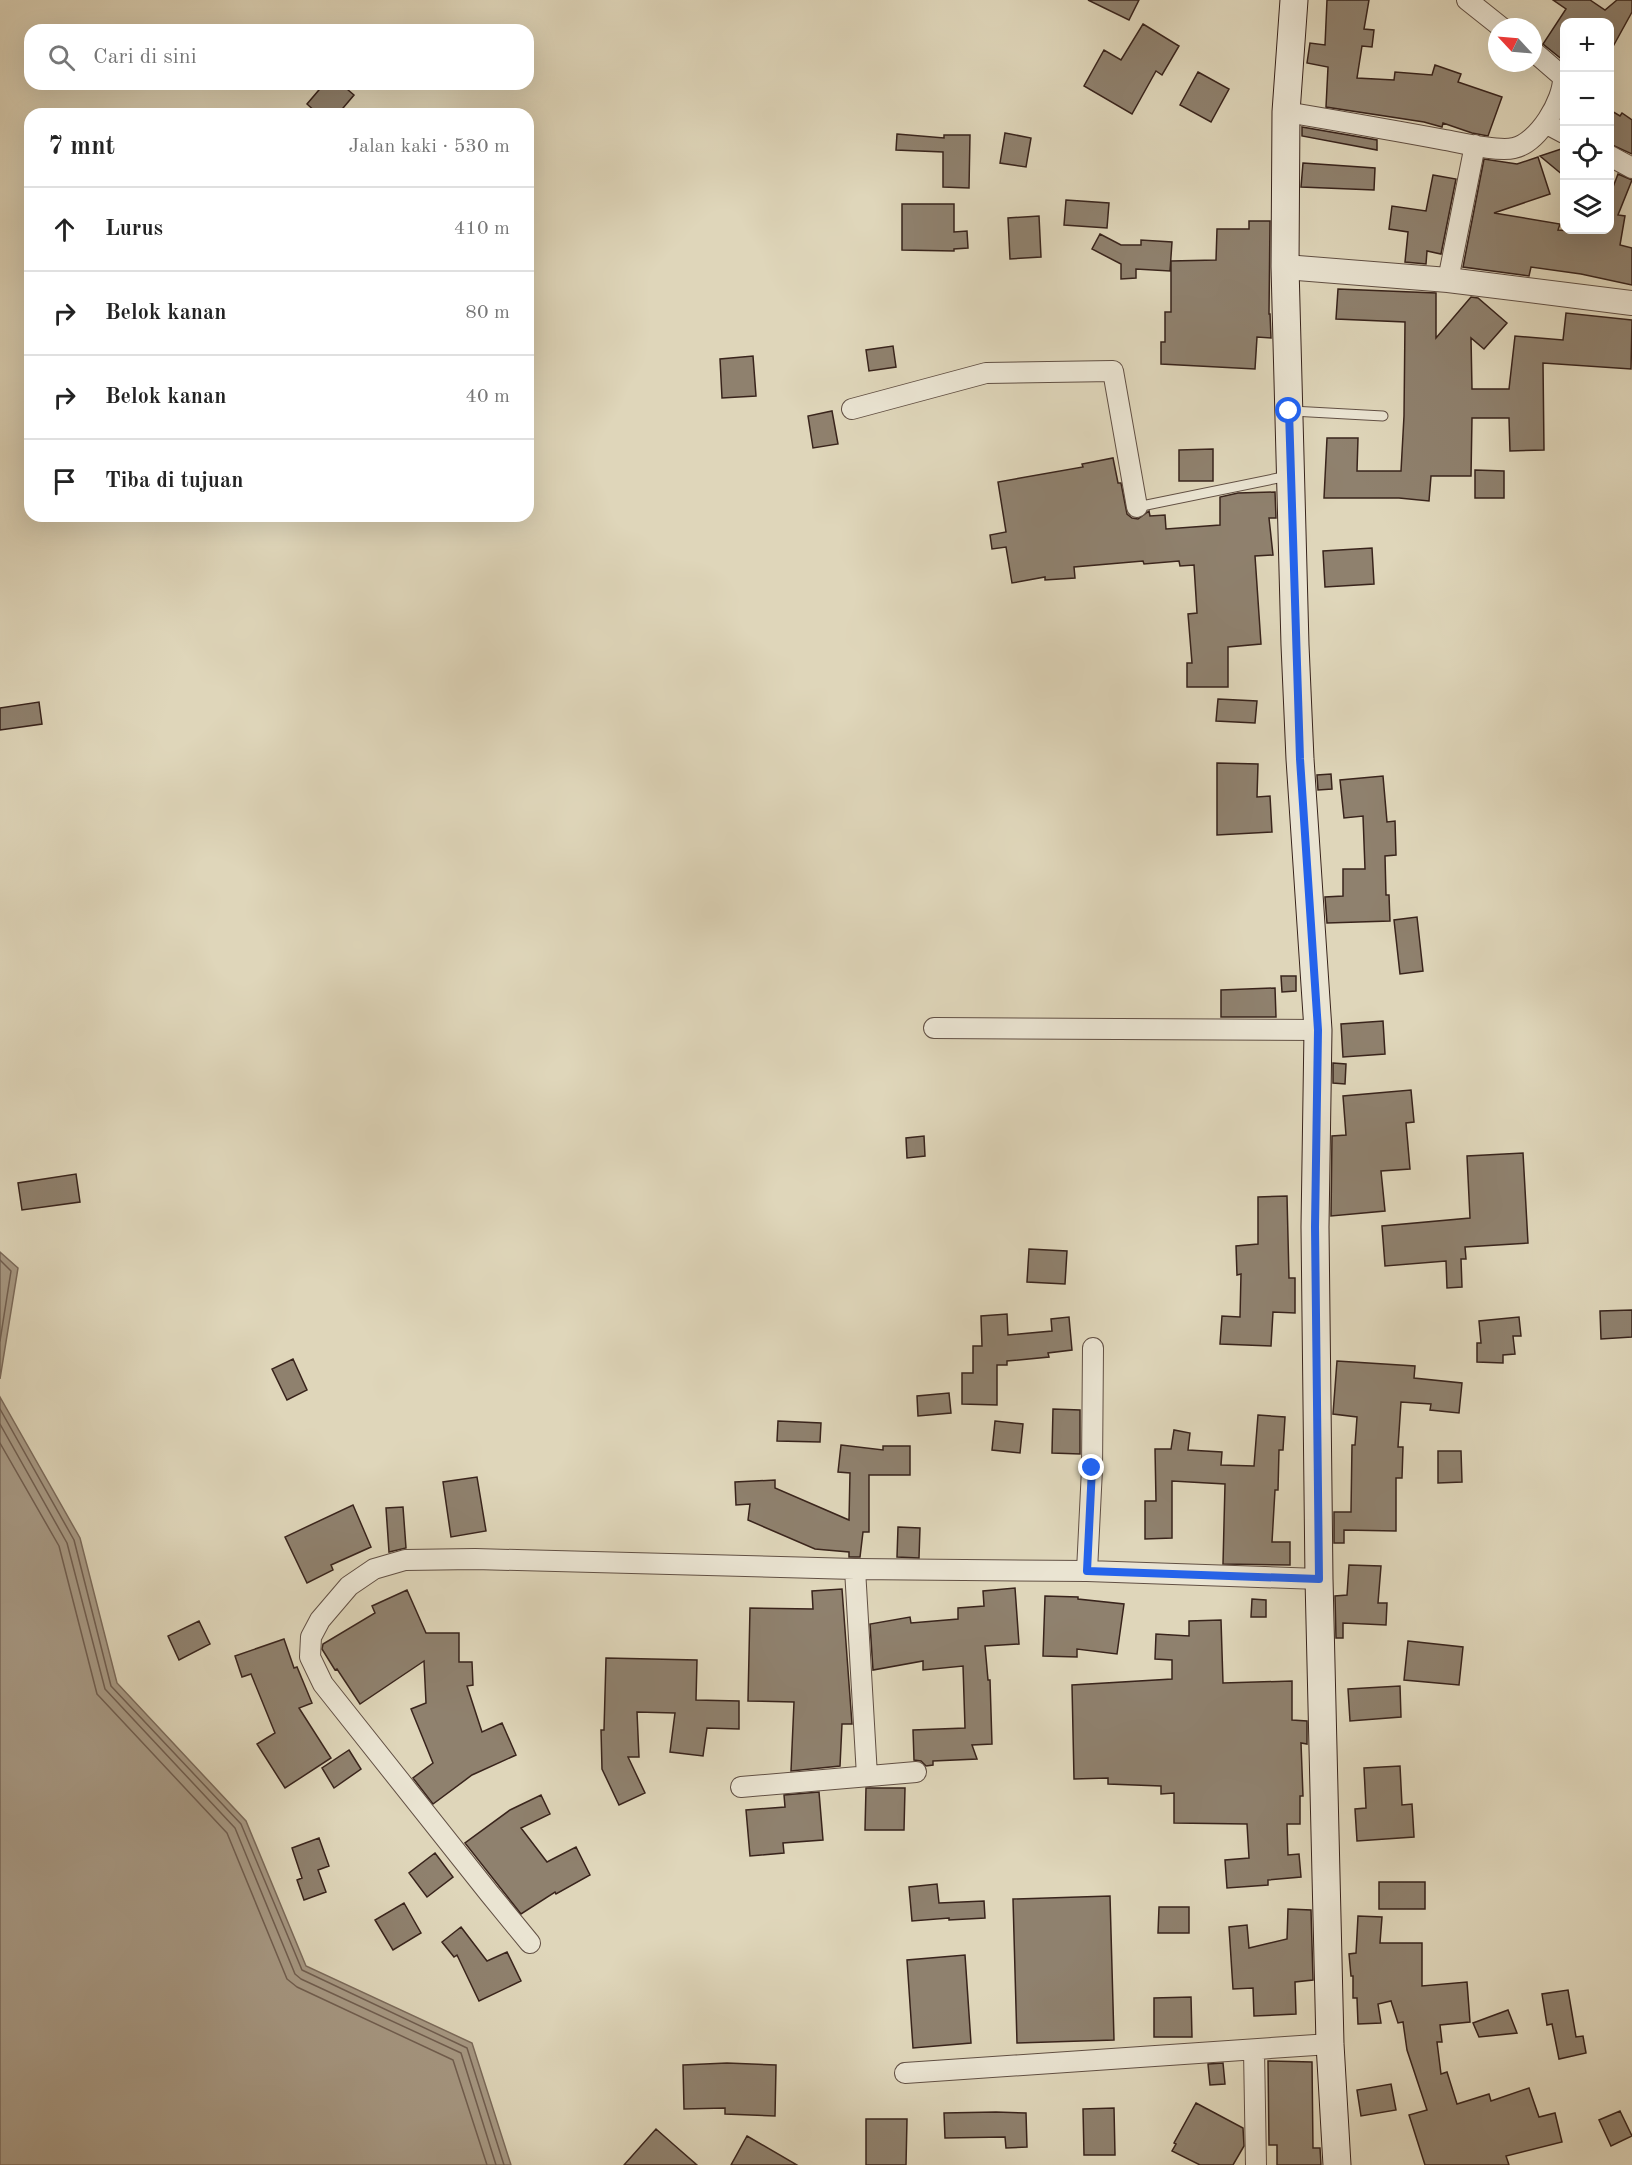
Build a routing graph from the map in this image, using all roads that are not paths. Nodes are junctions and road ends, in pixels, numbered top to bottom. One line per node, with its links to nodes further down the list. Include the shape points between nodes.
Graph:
1 (1294, 0): 5 (main road)
2 (1467, 0): 3 (street)
3 (1490, 18)
4 (1542, 58): 6 (street, via 1563,76 1562,88)
5 (1286, 111): 8 (street); 11 (main road)
6 (1546, 124): 7 (street); 8 (street, via 1519,147)
7 (1560, 131)
8 (1475, 145): 12 (street)
9 (1614, 158): 10 (street)
10 (1632, 168)
11 (1285, 267): 12 (street); 15 (main road)
12 (1448, 280): 13 (street)
13 (1632, 303)
14 (852, 409): 18 (street, via 986,373 1113,371)
15 (1289, 411): 16 (lane); 17 (main road)
16 (1383, 416)
17 (1291, 476): 18 (lane); 20 (main road, via 1300,759)
18 (1137, 507)
19 (934, 1028): 20 (street)
20 (1318, 1030): 24 (main road, via 1315,1227)
21 (1093, 1348): 23 (street)
22 (855, 1569): 23 (street); 26 (street); 28 (street, via 405,1560 374,1569 349,1586 328,1609 311,1637 310,1657 323,1684)
23 (1087, 1571): 24 (street)
24 (1319, 1579): 29 (main road)
25 (916, 1772): 26 (street)
26 (867, 1776): 27 (street)
27 (741, 1787)
28 (530, 1943)
29 (1330, 2044): 30 (street); 33 (main road)
30 (1254, 2050): 31 (street); 32 (street)
31 (905, 2073)
32 (1256, 2165)
33 (1337, 2165)

